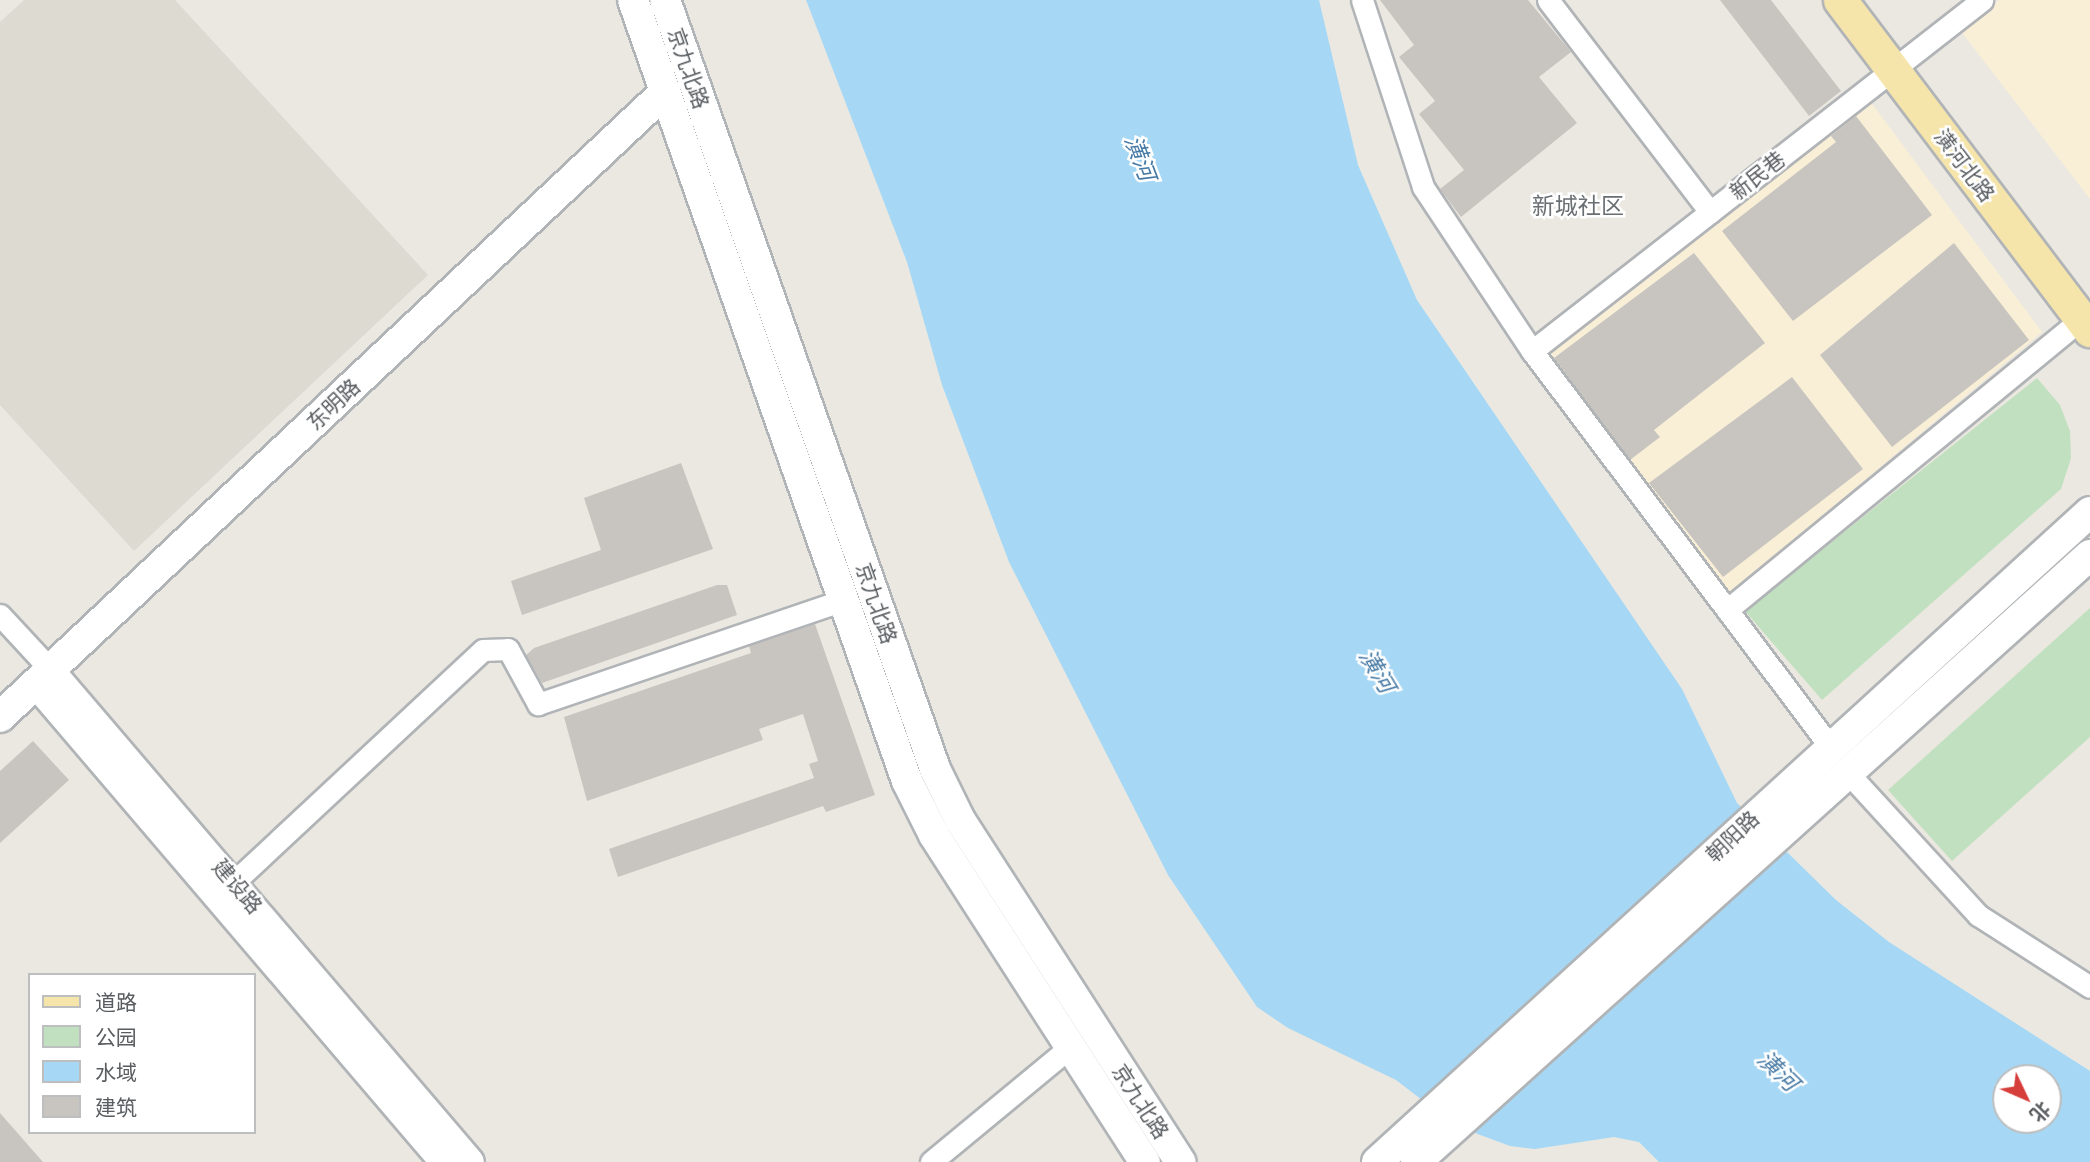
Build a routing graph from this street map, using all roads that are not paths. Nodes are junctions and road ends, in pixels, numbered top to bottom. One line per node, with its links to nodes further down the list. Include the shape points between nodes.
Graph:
1 (633, 0): 9 (main road, 京九北路)
2 (665, 0): 30 (main road, 京九北路, via 934,769 967,831)
3 (1362, 0): 12 (street, via 1423,187)
4 (1548, 0): 10 (street)
5 (1840, 0): 8 (main road, 潢河北路)
6 (1864, 0): 8 (main road, 潢河北路)
7 (1982, 0): 8 (street, 新民巷)
8 (1900, 64): 10 (street, 新民巷); 11 (main road, 潢河北路)
9 (665, 92): 15 (main road, 京九北路); 18 (main road, 东明路)
10 (1710, 212): 12 (street, 新民巷)
11 (2087, 316): 16 (street)
12 (1532, 351): 16 (street)
13 (2090, 512): 20 (main road, 朝阳路)
14 (2090, 555): 21 (main road, 朝阳路)
15 (844, 600): 22 (street, via 538,704 517,659 494,646 483,650); 24 (main road, 京九北路, via 920,809)
16 (1727, 610): 20 (street)
17 (0, 615): 18 (street, 建设路)
18 (42, 677): 19 (main road, 东明路); 22 (street, 建设路); 27 (street, 建设路)
19 (0, 717)
20 (1830, 746): 25 (main road, 朝阳路)
21 (1848, 773): 23 (street, via 1978,915); 25 (main road, 朝阳路)
22 (234, 882): 28 (street, 建设路)
23 (2090, 987)
24 (1071, 1046): 26 (main road, 京九北路); 29 (street)
25 (1396, 1156)
26 (1138, 1159)
27 (443, 1162)
28 (471, 1162)
29 (931, 1162)
30 (1180, 1162)

